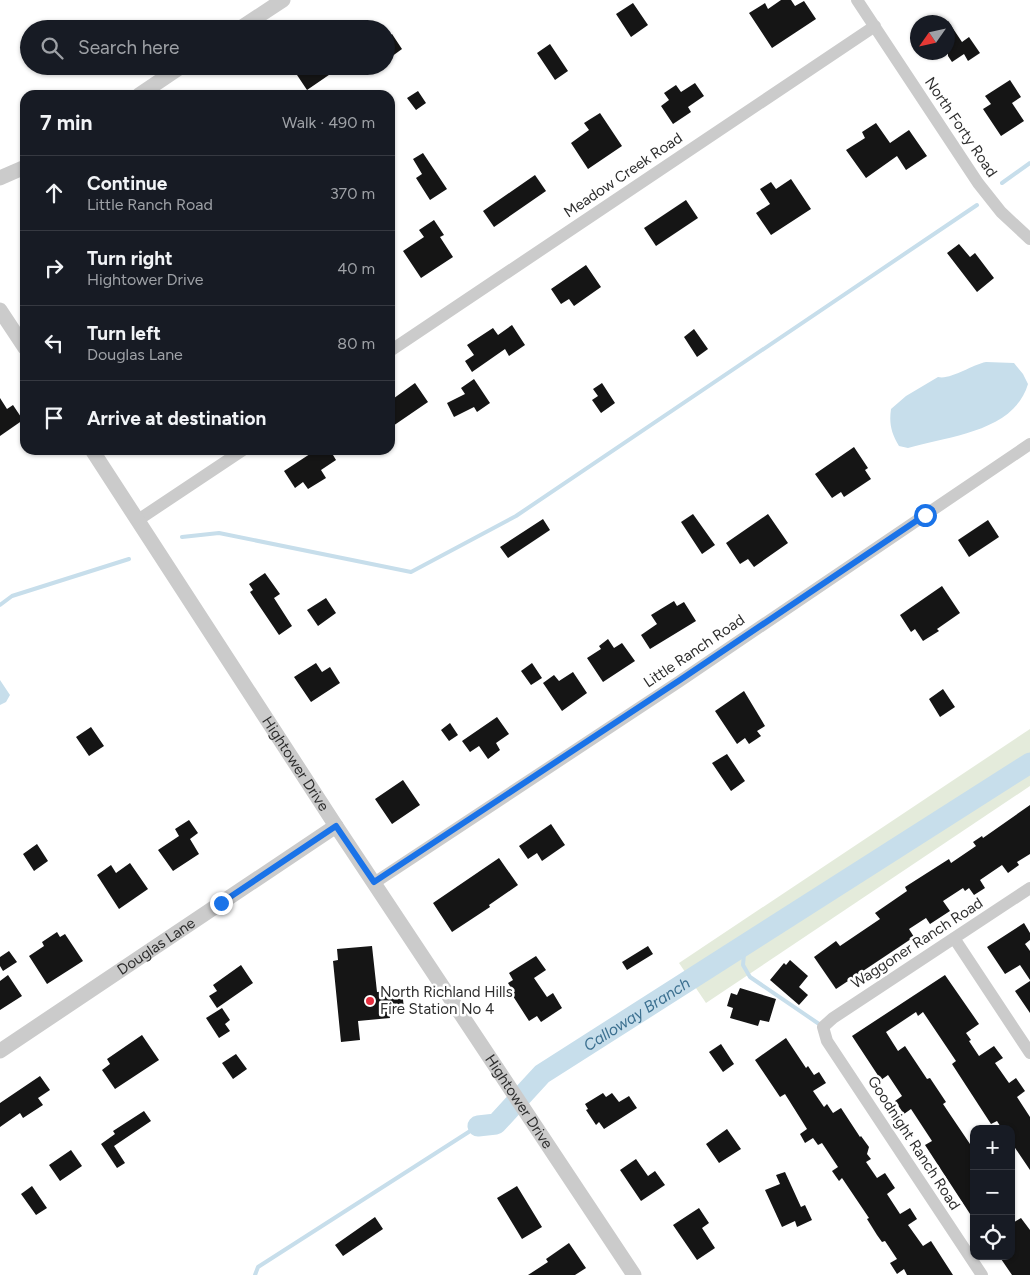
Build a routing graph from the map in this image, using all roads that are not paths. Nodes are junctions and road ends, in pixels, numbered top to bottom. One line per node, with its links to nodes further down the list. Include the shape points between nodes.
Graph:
1 (283, 0): 3 (street)
2 (858, 0): 4 (street, North Forty Road)
3 (253, 20)
4 (875, 26): 9 (street, North Forty Road, via 978,184 1001,212); 12 (street, Meadow Creek Road)
5 (169, 75): 6 (street)
6 (146, 90)
7 (20, 169): 8 (street)
8 (0, 178)
9 (1030, 239)
10 (0, 310): 11 (street)
11 (20, 340)
12 (395, 348)
13 (1030, 444): 18 (street, Little Ranch Road)
14 (95, 455): 16 (street, Hightower Drive)
15 (236, 455): 16 (street)
16 (138, 520): 17 (street, Hightower Drive)
17 (336, 826): 18 (street, Hightower Drive); 22 (street, Douglas Lane)
18 (374, 882): 24 (street, Hightower Drive)
19 (1030, 888): 20 (street, Waggoner Ranch Road)
20 (954, 938): 21 (street, Waggoner Ranch Road); 23 (street)
21 (824, 1027): 25 (street, Goodnight Ranch Road, via 827,1041)
22 (0, 1051)
23 (1030, 1052)
24 (631, 1274)
25 (982, 1275)

